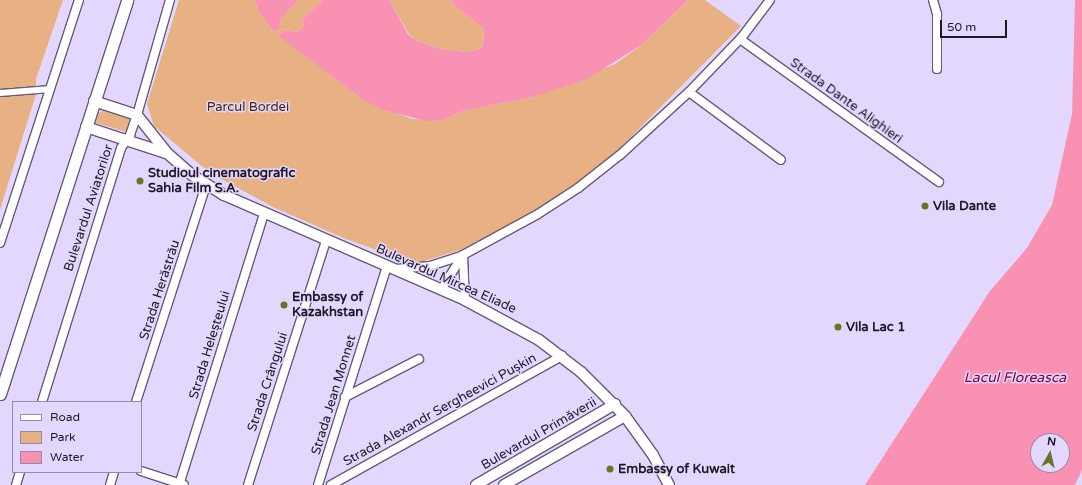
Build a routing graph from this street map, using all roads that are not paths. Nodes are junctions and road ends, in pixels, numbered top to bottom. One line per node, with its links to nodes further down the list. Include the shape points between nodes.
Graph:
1 (79, 0): 8 (street)
2 (126, 0): 11 (main road)
3 (170, 0): 12 (street, Bulevardul Aviatorilor)
4 (770, 0): 6 (street)
5 (933, 0): 7 (street, via 937,20)
6 (740, 39): 9 (street); 17 (street, Strada Dante Alighieri)
7 (937, 69)
8 (51, 88): 10 (street); 21 (street)
9 (689, 92): 16 (street); 22 (street, via 620,155 578,188 538,214)
10 (0, 93)
11 (94, 102): 12 (street); 13 (main road)
12 (137, 115): 14 (street, Bulevardul Aviatorilor); 15 (street, Bulevardul Mircea Eliade)
13 (86, 127): 14 (street, Bulevardul Mircea Eliade); 28 (main road)
14 (128, 139): 15 (street, Bulevardul Mircea Eliade); 30 (street, Bulevardul Aviatorilor, via 121,148)
15 (167, 153): 18 (street, Bulevardul Mircea Eliade)
16 (781, 160)
17 (939, 182)
18 (206, 185): 19 (street, Bulevardul Mircea Eliade); 31 (street, Strada Herăstrău)
19 (264, 213): 20 (street, Bulevardul Mircea Eliade); 37 (street, Strada Heleșteului)
20 (326, 240): 23 (street, Bulevardul Mircea Eliade); 40 (street, Strada Crângului)
21 (0, 243)
22 (463, 255): 23 (street, via 430,266); 24 (street); 25 (street)
23 (391, 268): 24 (street, Bulevardul Mircea Eliade); 29 (street, Strada Jean Monnet)
24 (441, 290): 25 (street, Bulevardul Mircea Eliade)
25 (465, 300): 26 (street, Bulevardul Mircea Eliade, via 518,326)
26 (562, 356): 32 (street, Bulevardul Mircea Eliade); 42 (street, Strada Alexandr Sergheevici Pușkin)
27 (419, 359): 29 (street)
28 (0, 394)
29 (345, 397): 41 (street, Strada Jean Monnet)
30 (42, 401)
31 (136, 401)
32 (615, 404): 33 (street, Bulevardul Mircea Eliade); 43 (street, Bulevardul Primăverii)
33 (626, 416): 44 (street, Bulevardul Primăverii); 45 (street, Bulevardul Mircea Eliade, via 653,455)
34 (142, 471): 37 (street)
35 (20, 473): 38 (street)
36 (114, 473): 39 (street)
37 (181, 484)
38 (16, 485)
39 (110, 485)
40 (248, 485)
41 (318, 485)
42 (331, 485)
43 (476, 485)
44 (504, 485)
45 (669, 485)

